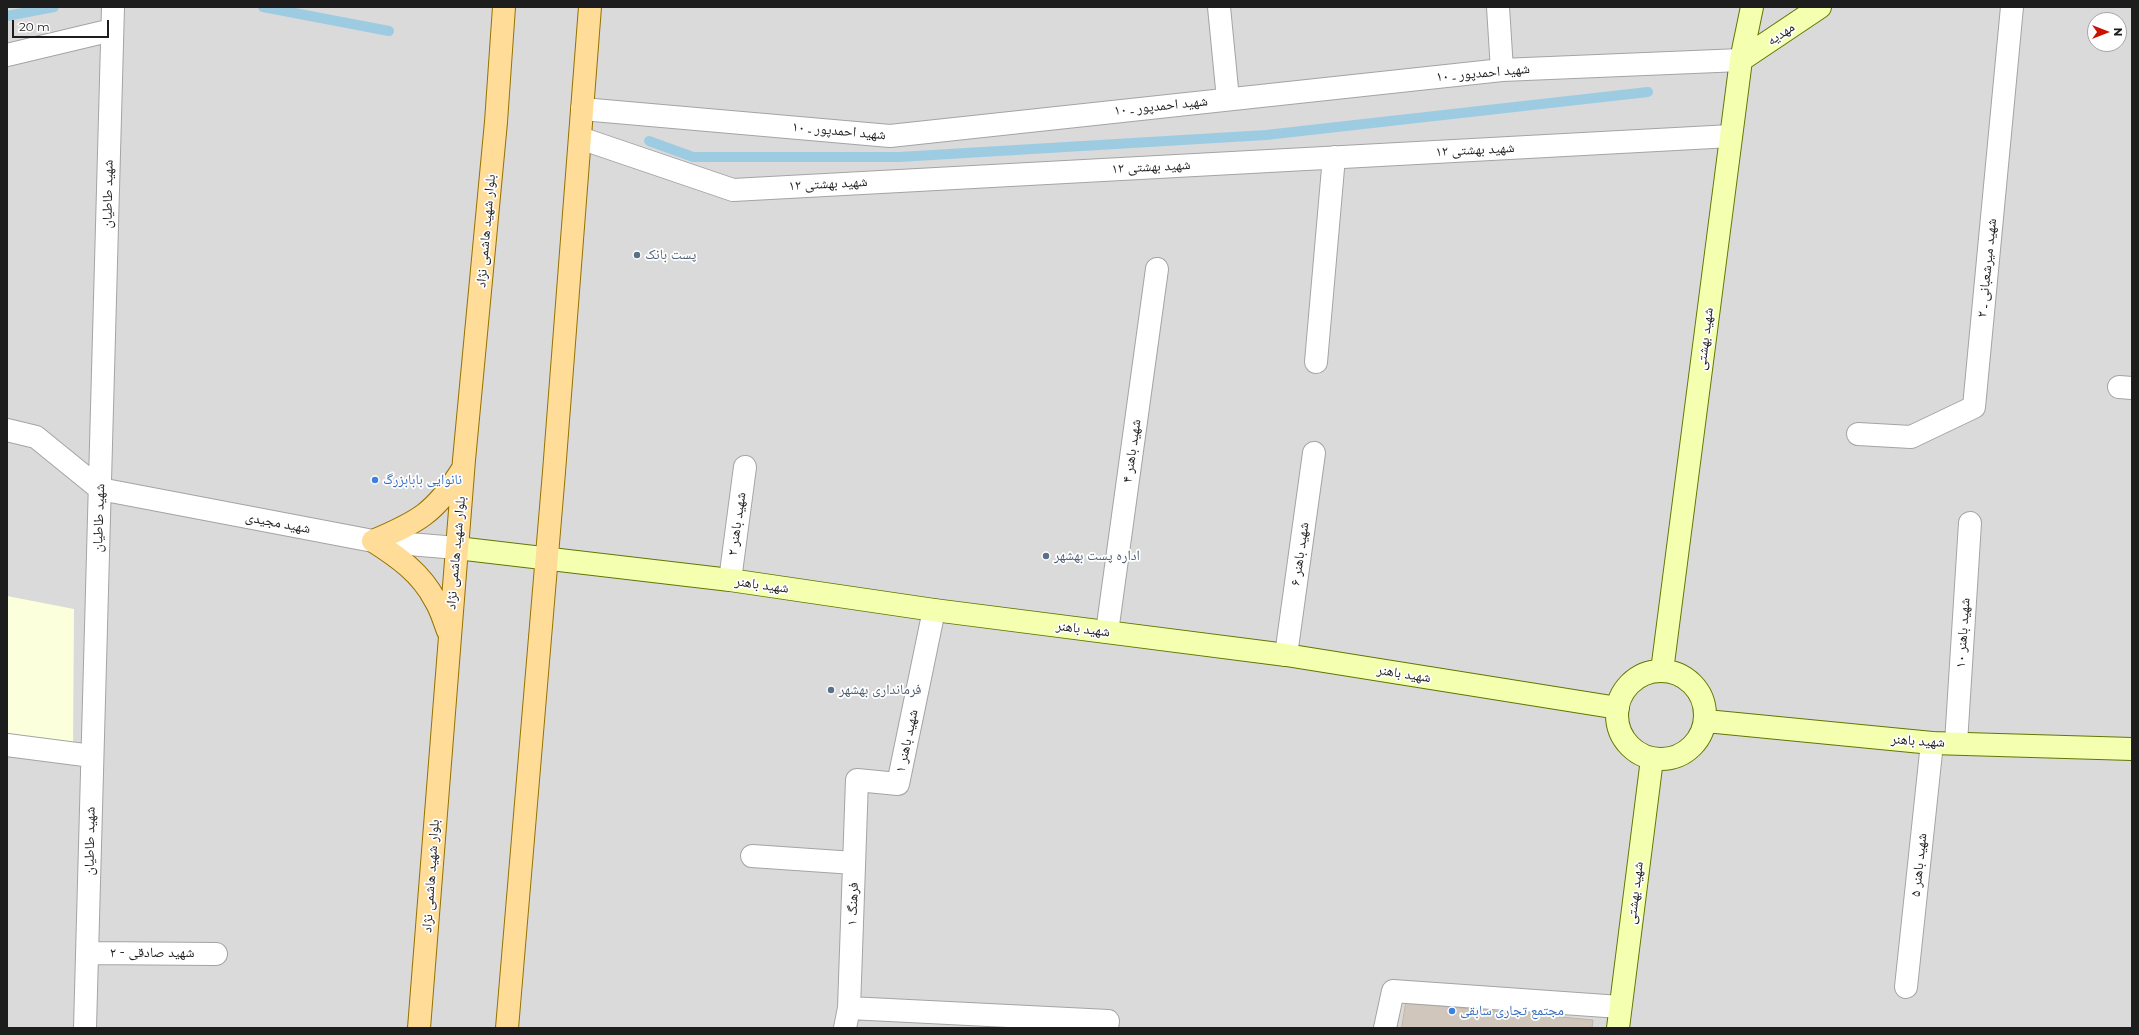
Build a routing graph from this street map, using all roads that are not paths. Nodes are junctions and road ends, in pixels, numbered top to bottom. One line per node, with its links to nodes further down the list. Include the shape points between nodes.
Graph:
1 (113, 7): 9 (street, شهید طاطیان)
2 (504, 7): 24 (main road, بلوار شهید هاشمی نژاد, via 496,122)
3 (590, 7): 14 (main road)
4 (1219, 7): 13 (street)
5 (1498, 7): 12 (street)
6 (1752, 7): 11 (main road, شهید بهشتی)
7 (1820, 7): 11 (main road, مهدیه)
8 (2012, 7): 21 (street, شهید میرشعبانی ـ ۲, via 1974,407 1911,437)
9 (112, 30): 10 (street); 25 (street, شهید طاطیان)
10 (7, 55)
11 (1741, 60): 12 (street, شهید احمدپور ـ ۱۰); 15 (main road, شهید بهشتی)
12 (1502, 70): 13 (street, شهید احمدپور ـ ۱۰)
13 (1228, 99): 14 (street, شهید احمدپور ـ ۱۰, via 890,136)
14 (582, 109): 16 (main road)
15 (1731, 136): 17 (street, شهید بهشتی ۱۲); 35 (main road, شهید بهشتی)
16 (580, 138): 17 (street, شهید بهشتی ۱۲, via 733,190); 29 (main road)
17 (1334, 157): 19 (street)
18 (1157, 269): 32 (street, شهید باهنر ۴)
19 (1316, 362)
20 (7, 430): 25 (street, via 36,437)
21 (1858, 434)
22 (1314, 454): 34 (street, شهید باهنر ۶)
23 (745, 467): 30 (street, شهید باهنر ۲)
24 (463, 468): 27 (main road, via 447,493 431,510 412,525); 28 (main road, بلوار شهید هاشمی نژاد)
25 (100, 489): 27 (street, شهید مجیدی); 42 (street, شهید طاطیان)
26 (1970, 523): 39 (street, شهید باهنر ۱۰)
27 (373, 541): 28 (street, شهید مجیدی); 33 (main road, via 405,562 422,581 436,600)
28 (457, 548): 29 (main road, شهید باهنر); 33 (main road, بلوار شهید هاشمی نژاد)
29 (547, 558): 30 (main road, شهید باهنر); 55 (main road)
30 (730, 580): 31 (main road, شهید باهنر)
31 (934, 610): 32 (main road, شهید باهنر); 44 (street, شهید باهنر ۱, via 898,784)
32 (1107, 632): 34 (main road, شهید باهنر)
33 (450, 636): 54 (main road, بلوار شهید هاشمی نژاد)
34 (1286, 655): 36 (main road, شهید باهنر)
35 (1662, 671): 36 (main road, via 1642,675 1633,681 1620,698); 37 (main road, via 1676,673 1700,692 1705,706)
36 (1618, 708): 43 (main road, via 1617,721 1625,740 1639,754)
37 (1706, 721): 38 (main road, شهید باهنر); 43 (main road, via 1699,738 1687,752 1664,760)
38 (1932, 743): 39 (main road, شهید باهنر); 49 (street, شهید باهنر ۵)
39 (1956, 743): 41 (main road, شهید باهنر)
40 (7, 745): 42 (street)
41 (2132, 749)
42 (92, 756): 47 (street, شهید طاطیان)
43 (1652, 759): 50 (main road, شهید بهشتی)
44 (857, 780): 46 (street, فرهنگ ۱)
45 (752, 856): 46 (street)
46 (854, 863): 51 (street, فرهنگ ۱)
47 (87, 953): 48 (street, شهید صادقی - ۲); 53 (street, شهید طاطیان)
48 (216, 954)
49 (1906, 987)
50 (1619, 1017): 56 (street, via 1393,991)
51 (847, 1018): 52 (street)
52 (1108, 1025)
53 (86, 1028)
54 (419, 1028)
55 (507, 1028)
56 (1385, 1028)

